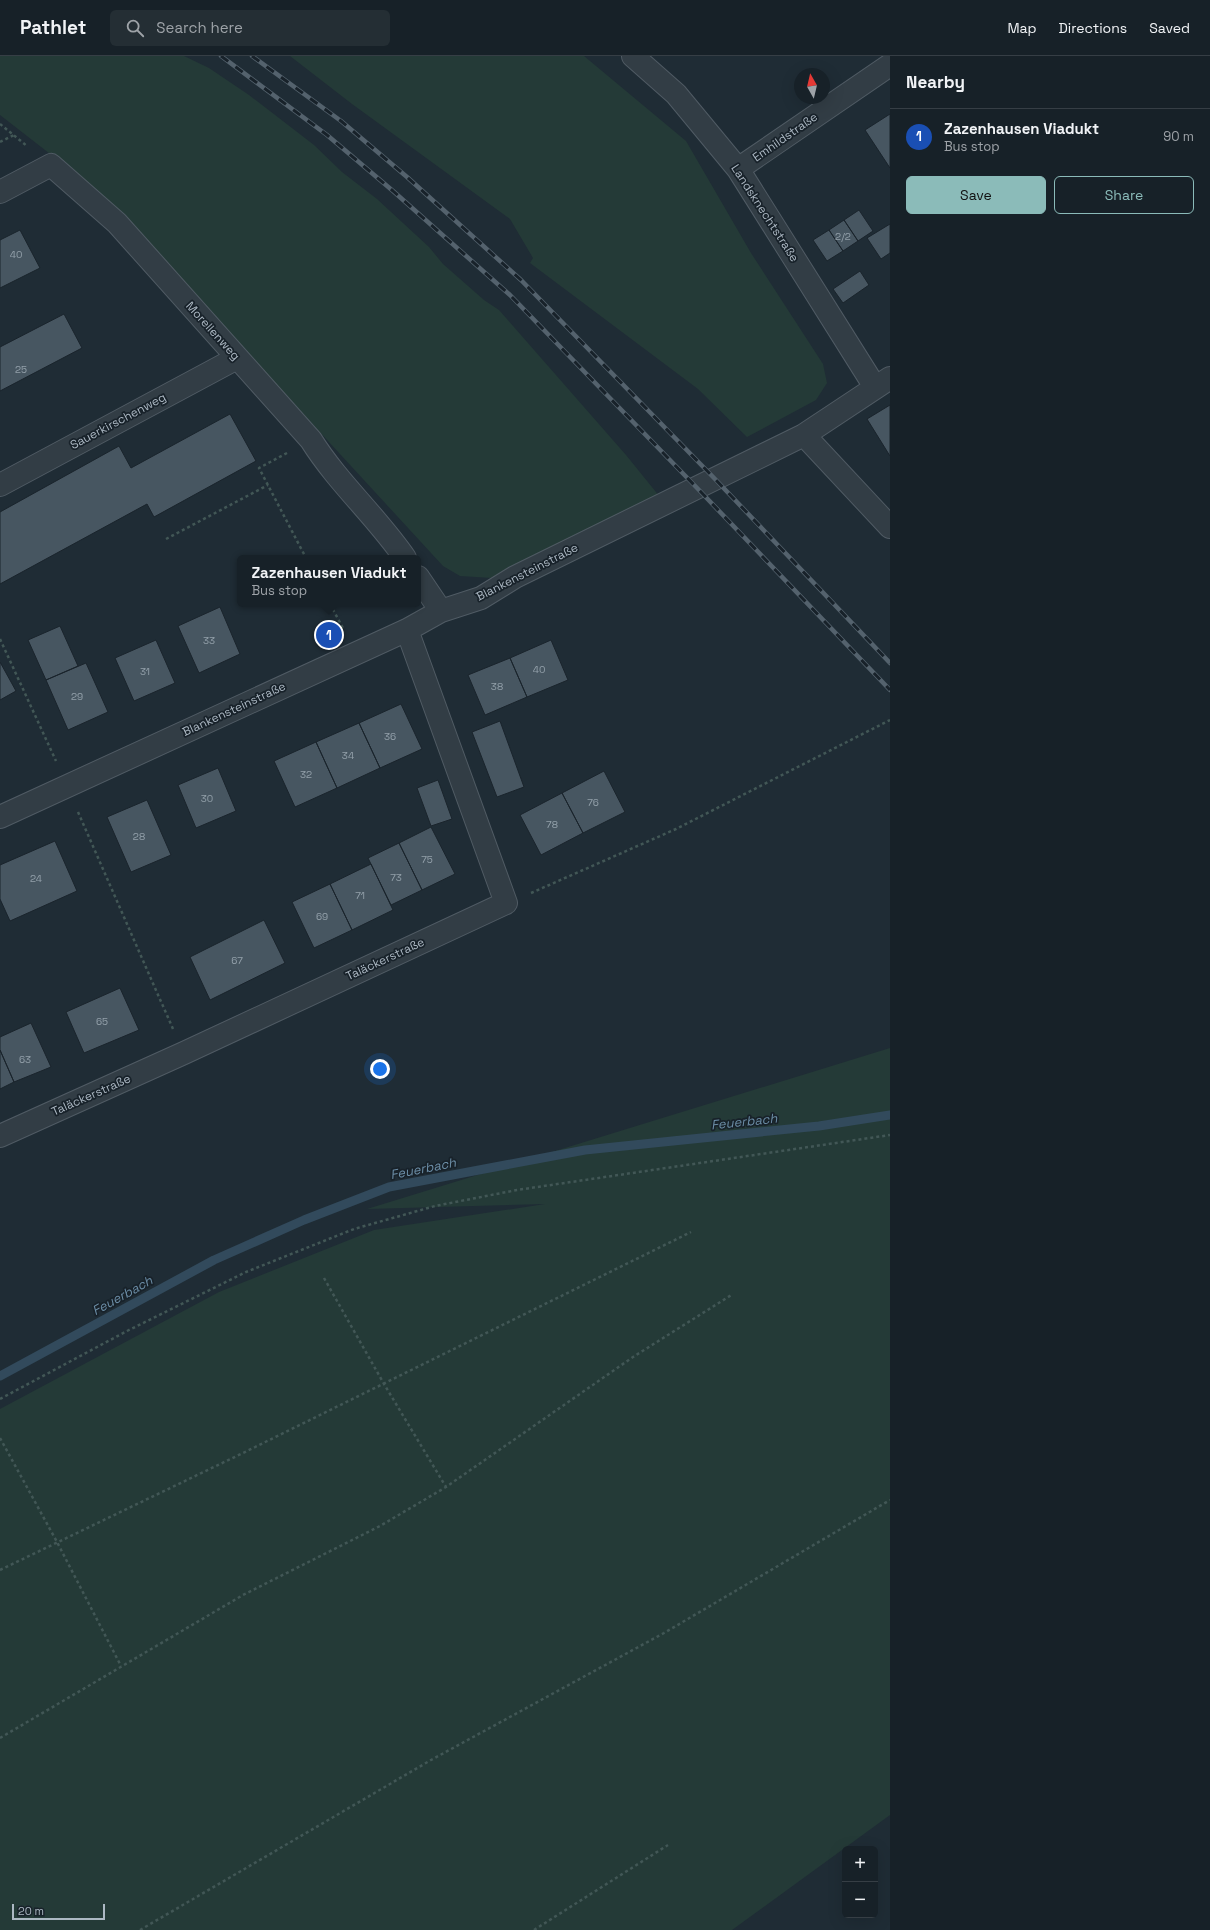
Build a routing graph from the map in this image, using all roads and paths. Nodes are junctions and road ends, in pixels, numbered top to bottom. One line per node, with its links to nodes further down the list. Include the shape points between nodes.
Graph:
1 (633, 56): 7 (street, Landsknechtstraße, via 676,94)
2 (890, 65): 7 (street, Emhildstraße)
3 (0, 124): 4 (path)
4 (14, 135): 5 (path); 6 (path)
5 (0, 142)
6 (51, 165): 8 (street); 9 (street, Morellenweg, via 117,224)
7 (738, 170): 10 (street, Landsknechtstraße)
8 (0, 192)
9 (237, 358): 13 (street, Sauerkirschenweg); 18 (street, Morellenweg, via 311,440 325,462 389,535)
10 (882, 383): 11 (street, Blankensteinstraße)
11 (804, 435): 15 (street); 21 (street, Blankensteinstraße, via 515,577 481,598)
12 (259, 468): 14 (path)
13 (0, 484)
14 (268, 485): 16 (path); 17 (path)
15 (890, 527)
16 (166, 539)
17 (304, 555)
18 (403, 555)
19 (421, 581): 21 (street)
20 (332, 607): 22 (path)
21 (441, 611): 23 (street, Blankensteinstraße)
22 (340, 624)
23 (407, 630): 26 (street, Blankensteinstraße); 28 (street)
24 (0, 640): 26 (path)
25 (890, 720): 28 (path, via 676,829)
26 (67, 786): 27 (street, Blankensteinstraße); 29 (path)
27 (0, 817)
28 (506, 903): 29 (street, Taläckerstraße)
29 (184, 1053): 30 (street, Taläckerstraße)
30 (0, 1136)
31 (890, 1136): 36 (path, via 517,1190 435,1206 354,1229 246,1272)
32 (691, 1232): 35 (path)
33 (324, 1278): 35 (path)
34 (733, 1294): 38 (path, via 633,1357)
35 (384, 1384): 38 (path); 40 (path)
36 (0, 1399)
37 (0, 1438): 40 (path)
38 (446, 1487): 42 (path, via 380,1526 244,1595)
39 (890, 1500): 45 (path, via 664,1633 431,1760)
40 (57, 1542): 41 (path); 42 (path)
41 (0, 1570)
42 (121, 1666): 43 (path)
43 (0, 1738)
44 (668, 1845): 46 (path)
45 (140, 1930)
46 (534, 1930)

